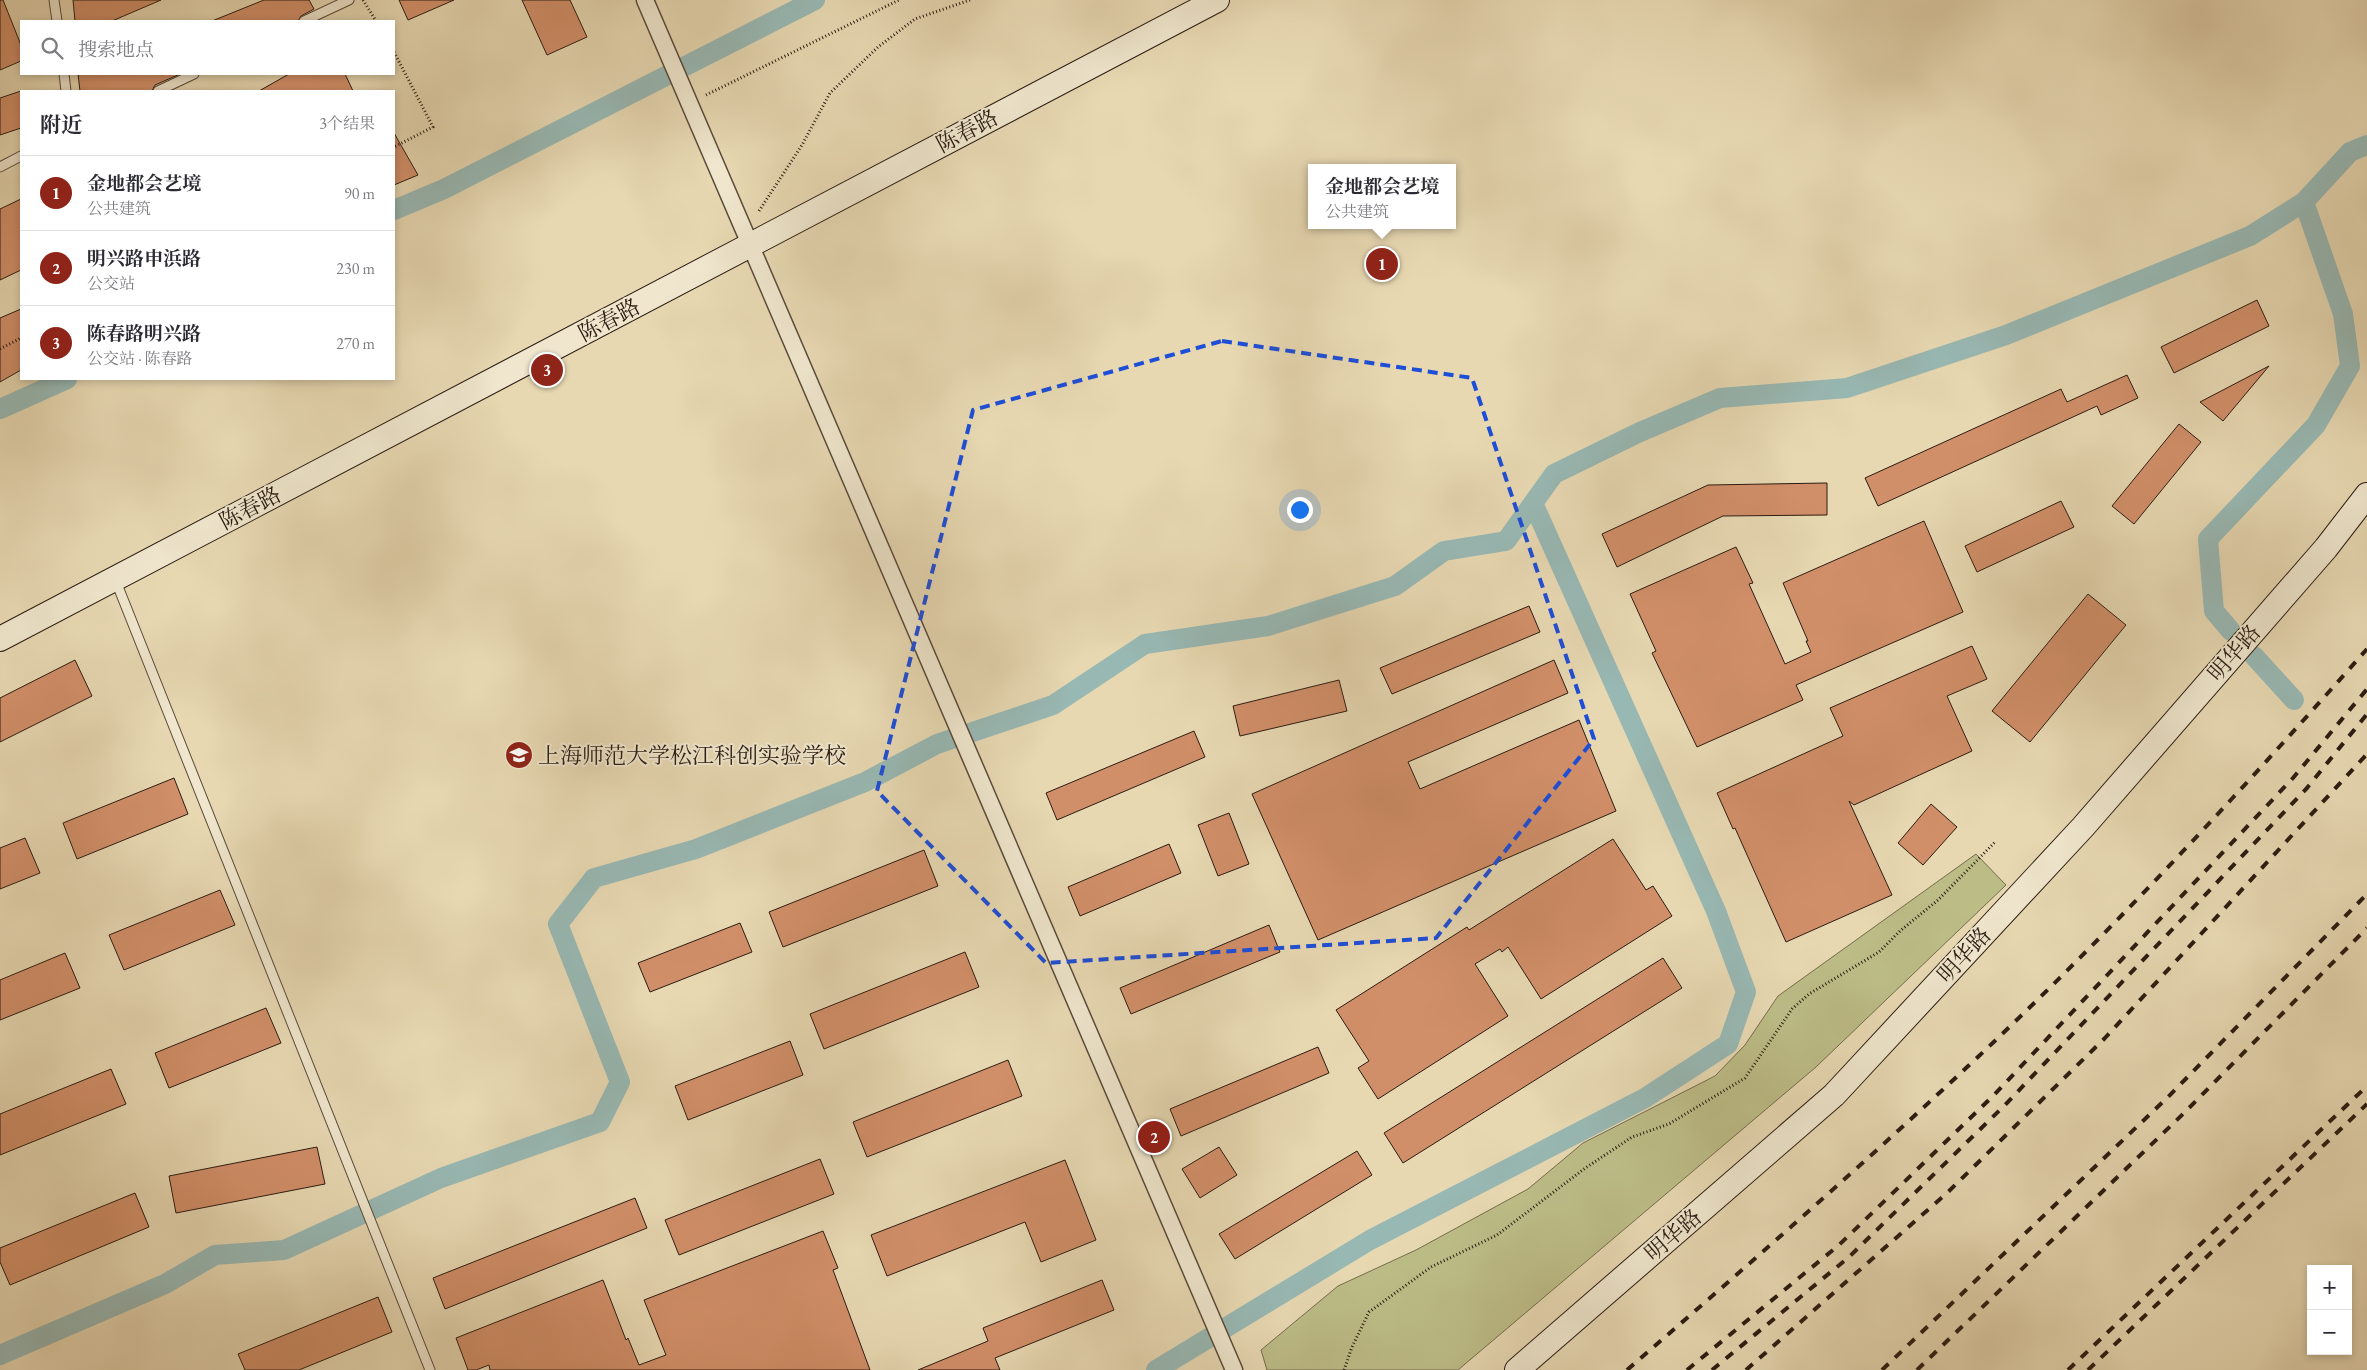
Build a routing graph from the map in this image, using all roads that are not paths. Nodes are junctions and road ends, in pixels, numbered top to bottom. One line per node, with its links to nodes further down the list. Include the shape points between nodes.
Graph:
1 (54, 0): 5 (lane)
2 (349, 0): 6 (lane)
3 (645, 0): 13 (street)
4 (1217, 0): 13 (street, 陈春路)
5 (56, 20)
6 (306, 20)
7 (64, 75): 9 (lane)
8 (192, 75): 10 (lane)
9 (66, 90)
10 (160, 90)
11 (20, 156): 12 (lane)
12 (0, 166)
13 (751, 245): 15 (street, 陈春路); 18 (street)
14 (2367, 495): 19 (street, 明华路, via 2326,548 2083,827 1834,1095)
15 (114, 579): 16 (street, 陈春路); 17 (lane)
16 (0, 639)
17 (430, 1370)
18 (1234, 1370)
19 (1517, 1370)

